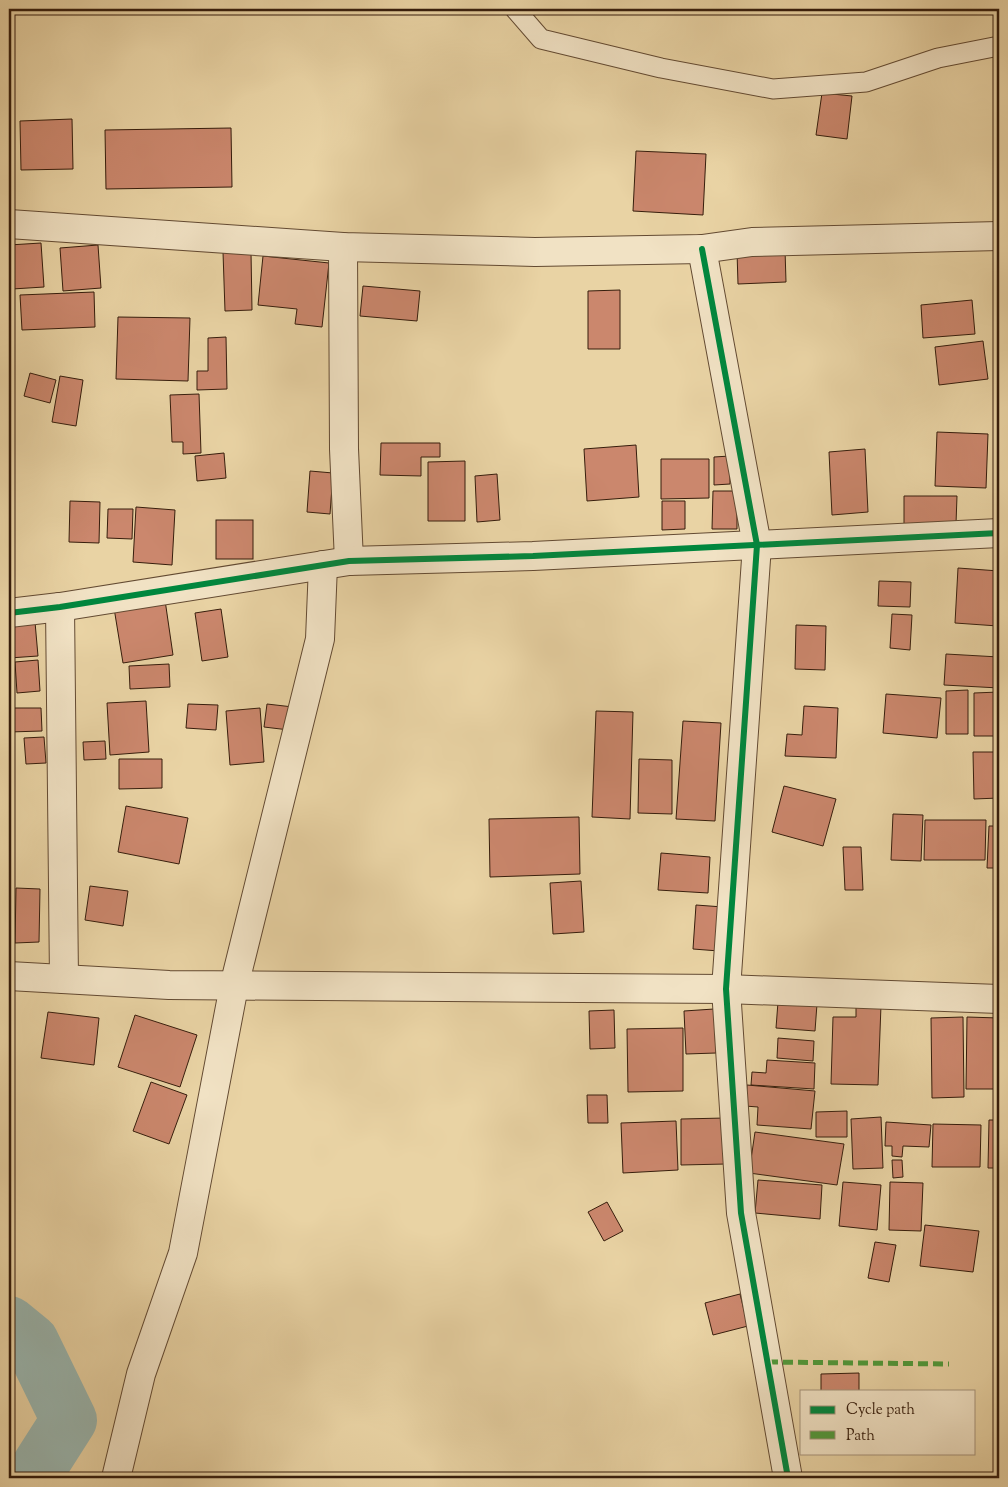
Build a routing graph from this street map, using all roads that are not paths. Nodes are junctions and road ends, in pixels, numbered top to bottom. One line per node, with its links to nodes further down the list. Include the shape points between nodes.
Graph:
1 (515, 9): 2 (lane, via 541,39 661,68 773,89 866,82 938,58)
2 (999, 46)
3 (9, 224): 5 (street)
4 (999, 236): 6 (street, via 752,242)
5 (343, 248): 6 (street, via 535,252); 9 (street, via 344,449)
6 (702, 249): 8 (street)
7 (999, 533): 8 (street)
8 (756, 545): 9 (street); 16 (street)
9 (349, 561): 10 (street)
10 (323, 565): 11 (street); 15 (street, via 320,639)
11 (60, 608): 12 (street); 14 (street)
12 (9, 613)
13 (9, 976): 14 (street)
14 (64, 979): 15 (street)
15 (234, 986): 16 (street); 18 (street, via 183,1253 140,1374)
16 (726, 989): 17 (street); 19 (street, via 742,1214)
17 (999, 999)
18 (116, 1478)
19 (788, 1478)

